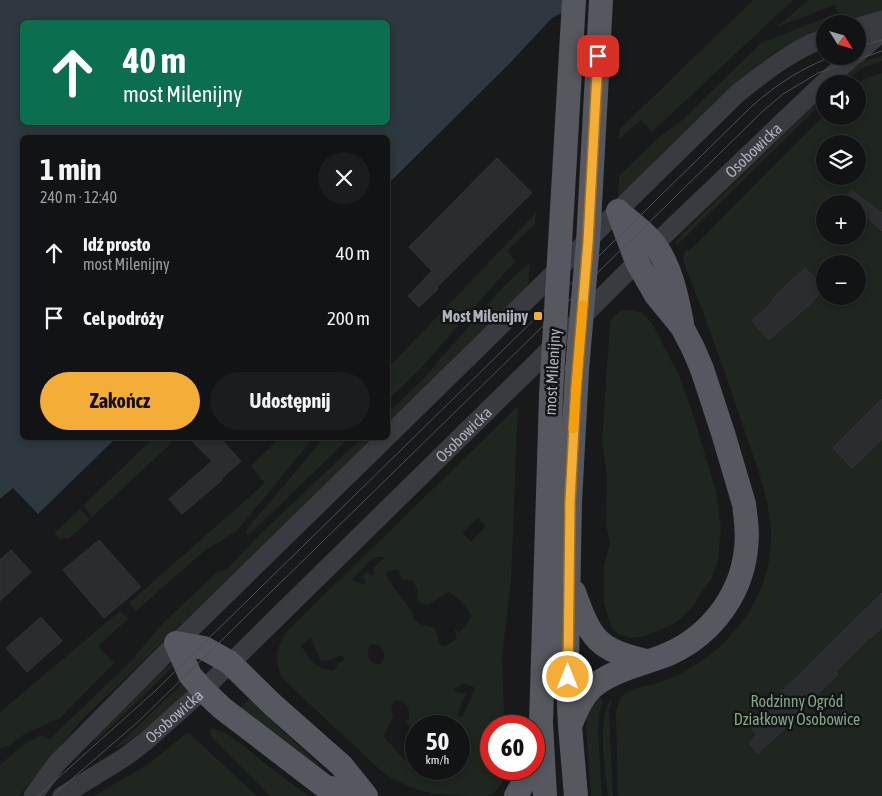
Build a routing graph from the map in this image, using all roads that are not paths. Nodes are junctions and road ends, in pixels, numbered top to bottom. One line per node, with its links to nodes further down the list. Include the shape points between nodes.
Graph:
1 (574, 0): 20 (main road, most Milenijny, bridge, via 551,395)
2 (602, 0): 15 (main road, most Milenijny, bridge, via 577,370)
3 (882, 20): 4 (street)
4 (866, 25)
5 (882, 32): 7 (street)
6 (816, 41): 9 (street, via 773,66 738,92)
7 (866, 45)
8 (843, 65): 10 (street, Osobowicka)
9 (618, 211): 10 (main road); 11 (main road); 13 (street)
10 (654, 244): 11 (street, Osobowicka); 12 (main road, via 678,300)
11 (637, 262): 12 (main road, via 656,295); 18 (street, Osobowicka)
12 (682, 327): 17 (main road, via 702,369 744,504 746,549 734,591 710,625 682,647)
13 (390, 434)
14 (384, 440): 16 (street)
15 (569, 579): 17 (main road, via 585,623 596,639 614,652); 21 (main road, most Milenijny, via 567,663)
16 (176, 643): 18 (main road, via 204,648); 19 (main road, via 190,675); 24 (street, via 56,764)
17 (646, 661): 21 (main road, via 594,686 579,705)
18 (230, 662): 19 (street, Osobowicka); 27 (main road, via 342,766)
19 (203, 690): 25 (street, Osobowicka, via 125,757); 26 (main road, via 324,786)
20 (539, 715)
21 (570, 726): 30 (main road, most Milenijny)
22 (525, 780): 28 (main road)
23 (542, 780): 29 (main road, most Milenijny)
24 (34, 796)
25 (62, 796)
26 (358, 796)
27 (366, 796)
28 (516, 796)
29 (545, 796)
30 (576, 796)

